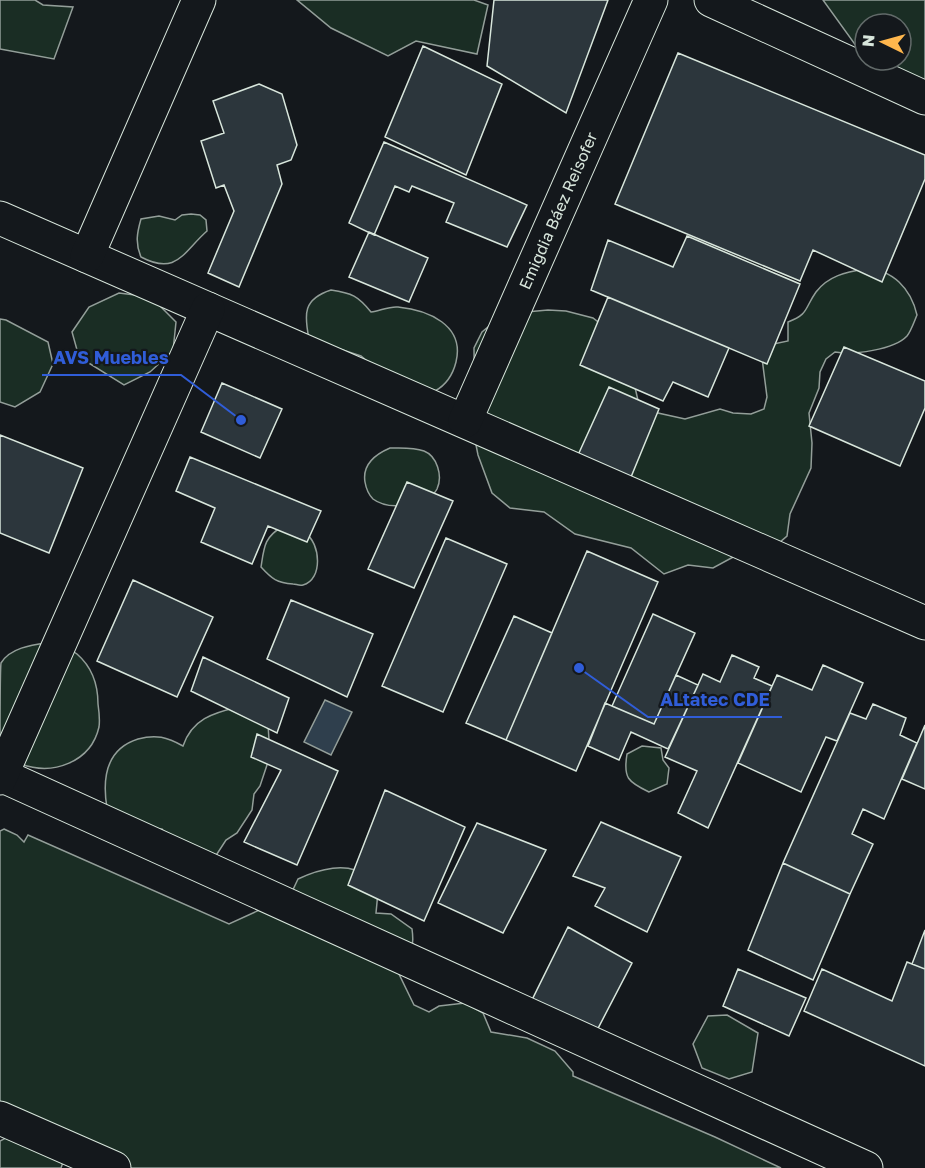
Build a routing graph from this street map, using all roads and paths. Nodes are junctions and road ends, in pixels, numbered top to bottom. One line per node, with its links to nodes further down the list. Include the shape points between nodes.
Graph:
1 (200, 0): 6 (street)
2 (651, 0): 8 (street, Emigdia Báez Reisofer)
3 (711, 0): 4 (street)
4 (925, 98)
5 (0, 218): 6 (street)
6 (87, 256): 7 (street)
7 (208, 309): 8 (street); 10 (street)
8 (465, 421): 9 (street)
9 (925, 623)
10 (1, 776): 13 (street)
11 (0, 1118): 12 (street)
12 (114, 1168)
13 (866, 1168)

